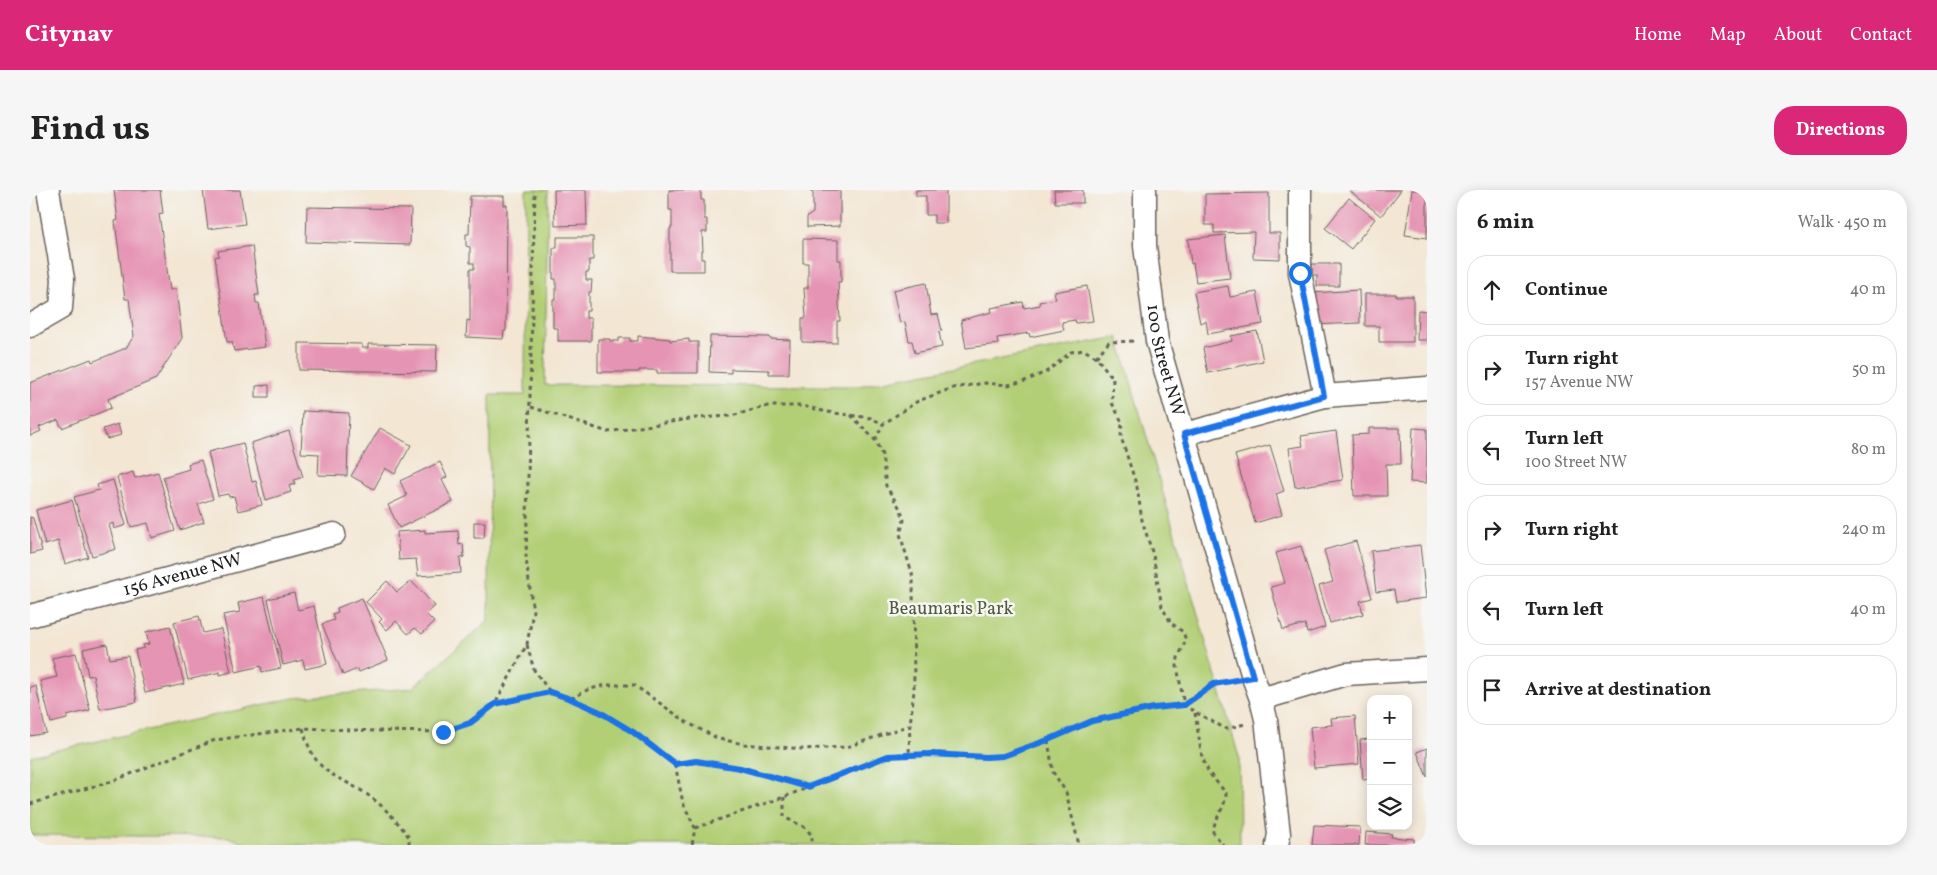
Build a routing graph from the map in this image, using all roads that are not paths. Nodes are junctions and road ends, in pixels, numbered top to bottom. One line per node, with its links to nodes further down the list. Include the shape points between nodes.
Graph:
1 (48, 190): 4 (street, via 63,279 62,302 61,308)
2 (1145, 190): 7 (street, 100 Street NW, via 1145,246 1157,341)
3 (1300, 190): 6 (street, via 1300,273)
4 (30, 326)
5 (1427, 388): 6 (street)
6 (1324, 396): 7 (street)
7 (1184, 434): 11 (street, 100 Street NW)
8 (334, 534): 9 (street, 156 Avenue NW)
9 (30, 616)
10 (1427, 669): 11 (street, via 1346,674)
11 (1263, 709): 12 (street, 100 Street NW, via 1279,834)
12 (1277, 845)

